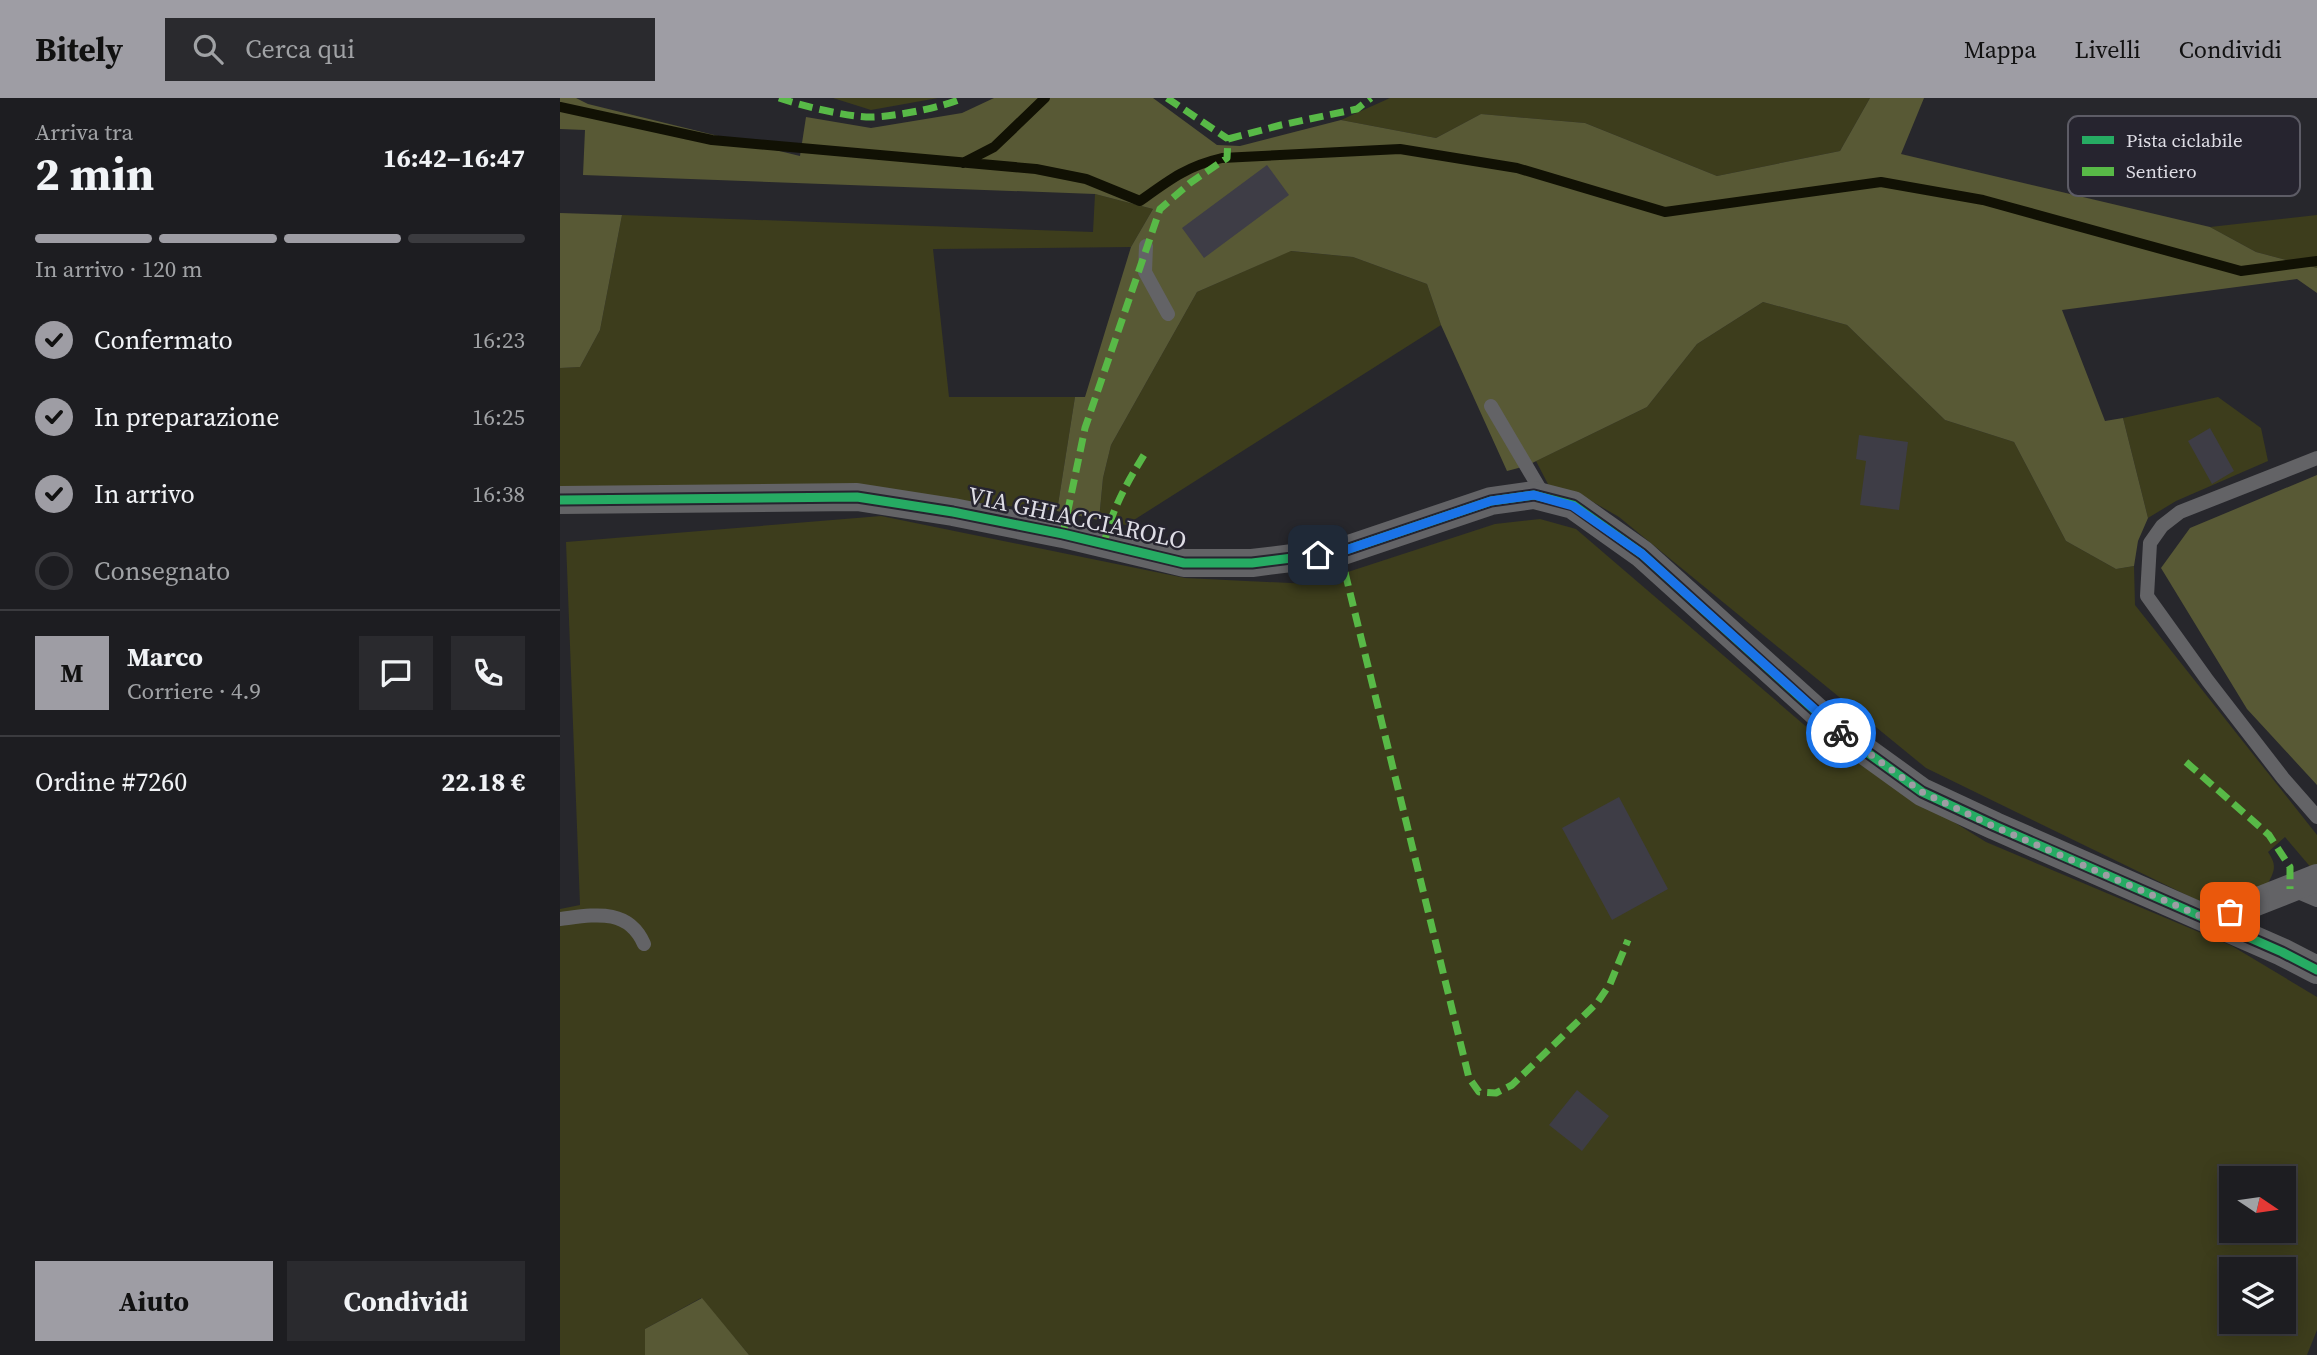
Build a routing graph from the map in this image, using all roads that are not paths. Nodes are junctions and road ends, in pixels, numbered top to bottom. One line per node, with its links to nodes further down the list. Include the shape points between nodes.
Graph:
1 (1146, 246): 2 (lane, via 1145,272)
2 (1168, 314)
3 (1491, 406): 5 (lane)
4 (2317, 458): 7 (lane, via 2180,512 2162,526 2150,543 2147,596 2224,703)
5 (1545, 498): 6 (street, VIA GHIACCIAROLO, via 1534,495 1491,501 1340,552 1252,564 1184,563 1063,534 857,496); 12 (street, VIA GHIACCIAROLO, via 1573,506 1642,554 1839,732 1922,792)
6 (560, 500)
7 (2317, 817)
8 (2317, 878): 9 (street)
9 (2290, 889): 10 (lane); 12 (street)
10 (2317, 900)
11 (560, 919): 13 (lane, via 603,914 638,929)
12 (2210, 920): 14 (street, VIA GHIACCIAROLO)
13 (643, 944)
14 (2317, 970)

